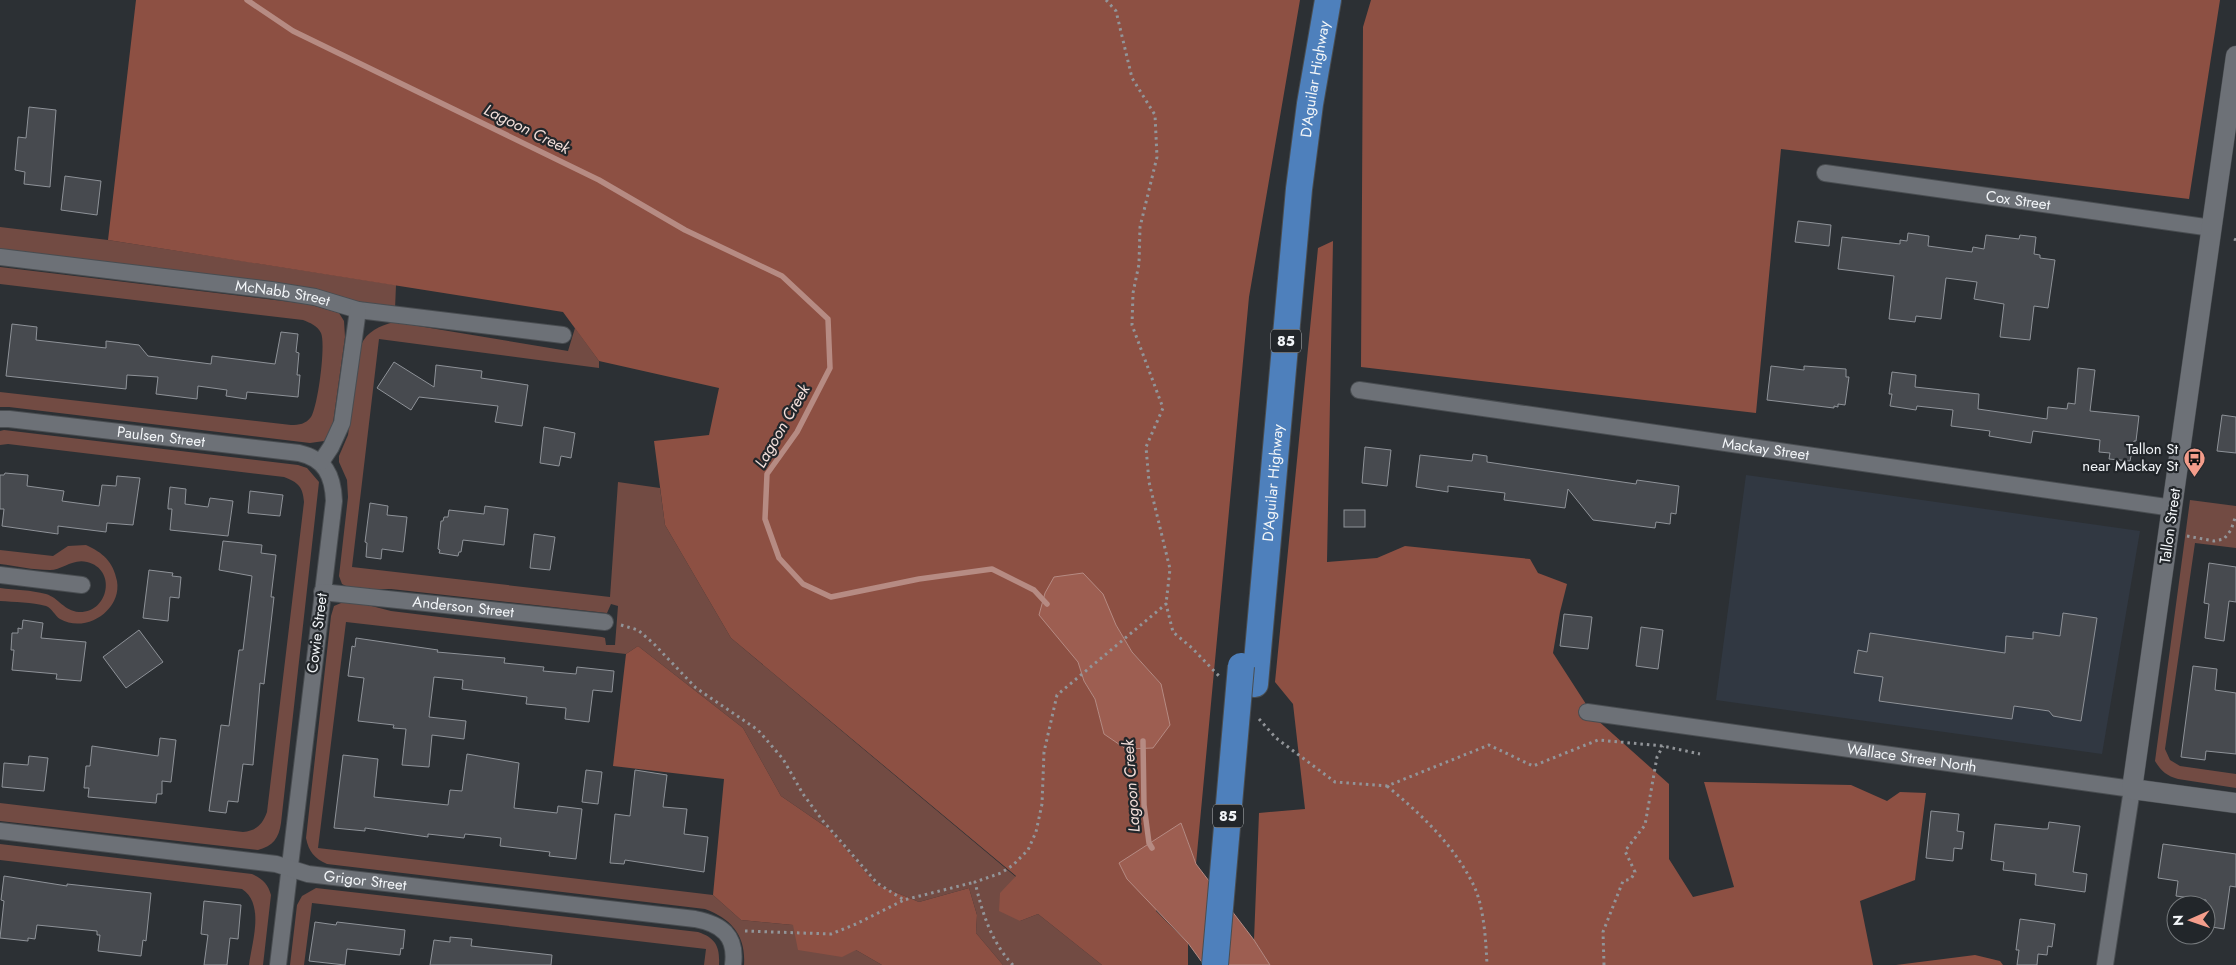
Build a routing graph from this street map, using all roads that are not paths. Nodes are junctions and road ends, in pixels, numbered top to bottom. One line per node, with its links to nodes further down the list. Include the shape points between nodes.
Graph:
1 (1312, 0): 17 (highway, D'Aguilar Highway / 85, via 1285,174)
2 (1328, 0): 17 (highway, D'Aguilar Highway / 85, via 1299,189)
3 (2236, 56): 5 (street, Tallon Street)
4 (1825, 173): 5 (street, Cox Street)
5 (2212, 228): 12 (street, Tallon Street)
6 (0, 257): 7 (street, McNabb Street, via 315,296)
7 (358, 310): 8 (street, McNabb Street); 11 (street, via 342,423)
8 (563, 335)
9 (1359, 390): 12 (street, Mackay Street)
10 (0, 419): 11 (street, Paulsen Street, via 298,453)
11 (321, 462): 15 (street, Cowie Street, via 334,488)
12 (2172, 508): 19 (street, Tallon Street)
13 (0, 575): 14 (street)
14 (82, 585)
15 (322, 592): 16 (street, Anderson Street); 22 (street, Cowie Street)
16 (605, 622)
17 (1240, 678): 25 (highway, D'Aguilar Highway / 85, bridge); 26 (highway, D'Aguilar Highway / 85)
18 (1587, 712): 19 (street, Wallace Street North)
19 (2132, 789): 20 (street, Wallace Street North); 27 (street, Tallon Street)
20 (2236, 803)
21 (0, 832): 22 (street, Grigor Street)
22 (290, 868): 23 (street, Cowie Street); 24 (street, Grigor Street, via 308,874 711,922 727,934)
23 (278, 965)
24 (733, 965)
25 (1215, 965)
26 (1230, 965)
27 (2105, 965)

